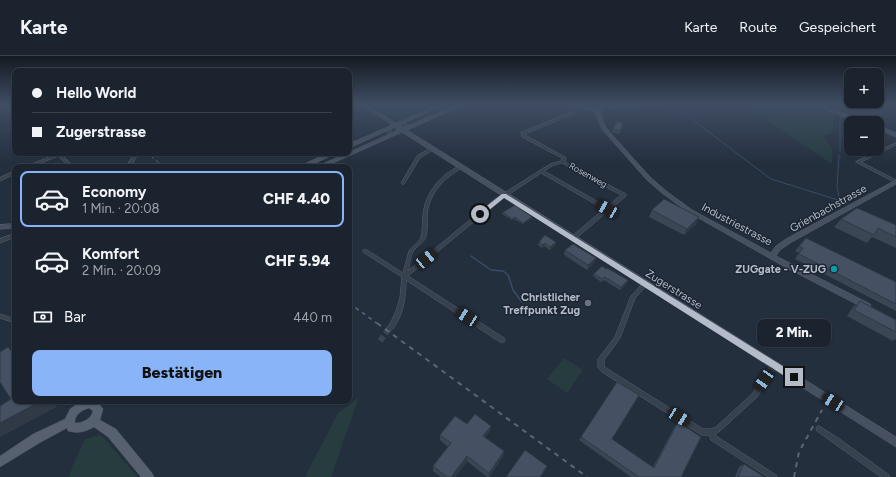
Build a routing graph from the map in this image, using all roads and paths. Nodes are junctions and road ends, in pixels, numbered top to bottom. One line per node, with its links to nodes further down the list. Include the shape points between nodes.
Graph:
1 (398, 124): 5 (main road)
2 (415, 124): 6 (main road)
3 (546, 124): 21 (street, Rosenweg, via 523,133 523,136 564,158)
4 (601, 124): 42 (main road, Industriestrasse, via 661,190 699,217)
5 (395, 125): 6 (main road, Zugerstrasse); 11 (main road)
6 (402, 129): 13 (main road, Zugerstrasse); 14 (main road)
7 (884, 130): 9 (main road)
8 (388, 133): 12 (main road)
9 (896, 135)
10 (896, 144): 32 (street, via 858,162)
11 (352, 145)
12 (352, 149)
13 (432, 149): 28 (main road, Zugerstrasse); 33 (street, via 418,157)
14 (352, 150)
15 (54, 156): 22 (street)
16 (61, 156): 23 (street)
17 (135, 156): 24 (street)
18 (326, 156): 25 (main road)
19 (336, 156): 26 (main road)
20 (339, 156): 27 (main road)
21 (563, 162): 29 (street, via 550,165); 35 (street, Rosenweg, via 624,195)
22 (34, 164)
23 (69, 164)
24 (130, 164)
25 (309, 164)
26 (319, 164)
27 (320, 164)
28 (461, 167): 34 (main road, Zugerstrasse); 43 (street, via 440,182 430,197 426,207 424,236 411,252)
29 (541, 171): 34 (street); 35 (street)
30 (12, 174): 31 (street)
31 (0, 180)
32 (896, 182): 42 (main road, Grienbachstrasse, via 848,211 788,241)
33 (403, 183)
34 (504, 195): 39 (main road, Zugerstrasse); 43 (street)
35 (607, 209): 39 (street)
36 (12, 226): 37 (main road)
37 (0, 227)
38 (12, 237): 40 (street)
39 (573, 238): 44 (main road, Zugerstrasse)
40 (0, 241)
41 (365, 251): 43 (street)
42 (772, 256): 45 (main road, Industriestrasse)
43 (404, 277): 48 (street, via 399,312); 49 (street)
44 (646, 284): 50 (main road, Zugerstrasse); 55 (street, via 633,297 617,338 601,359 601,367 702,432)
45 (877, 312)
46 (0, 316): 47 (street)
47 (12, 320)
48 (389, 330)
49 (502, 340)
50 (774, 365): 55 (street, via 755,394 718,429); 56 (main road, Zugerstrasse)
51 (78, 404): 52 (main road, via 96,406 98,412); 53 (main road)
52 (93, 421): 53 (main road, via 80,428 72,427); 58 (main road, via 112,433)
53 (69, 422): 57 (main road, via 37,438)
54 (819, 429): 60 (street)
55 (711, 432): 59 (street, via 713,438)
56 (896, 442)
57 (0, 462)
58 (148, 477)
59 (774, 477)
60 (887, 477)

